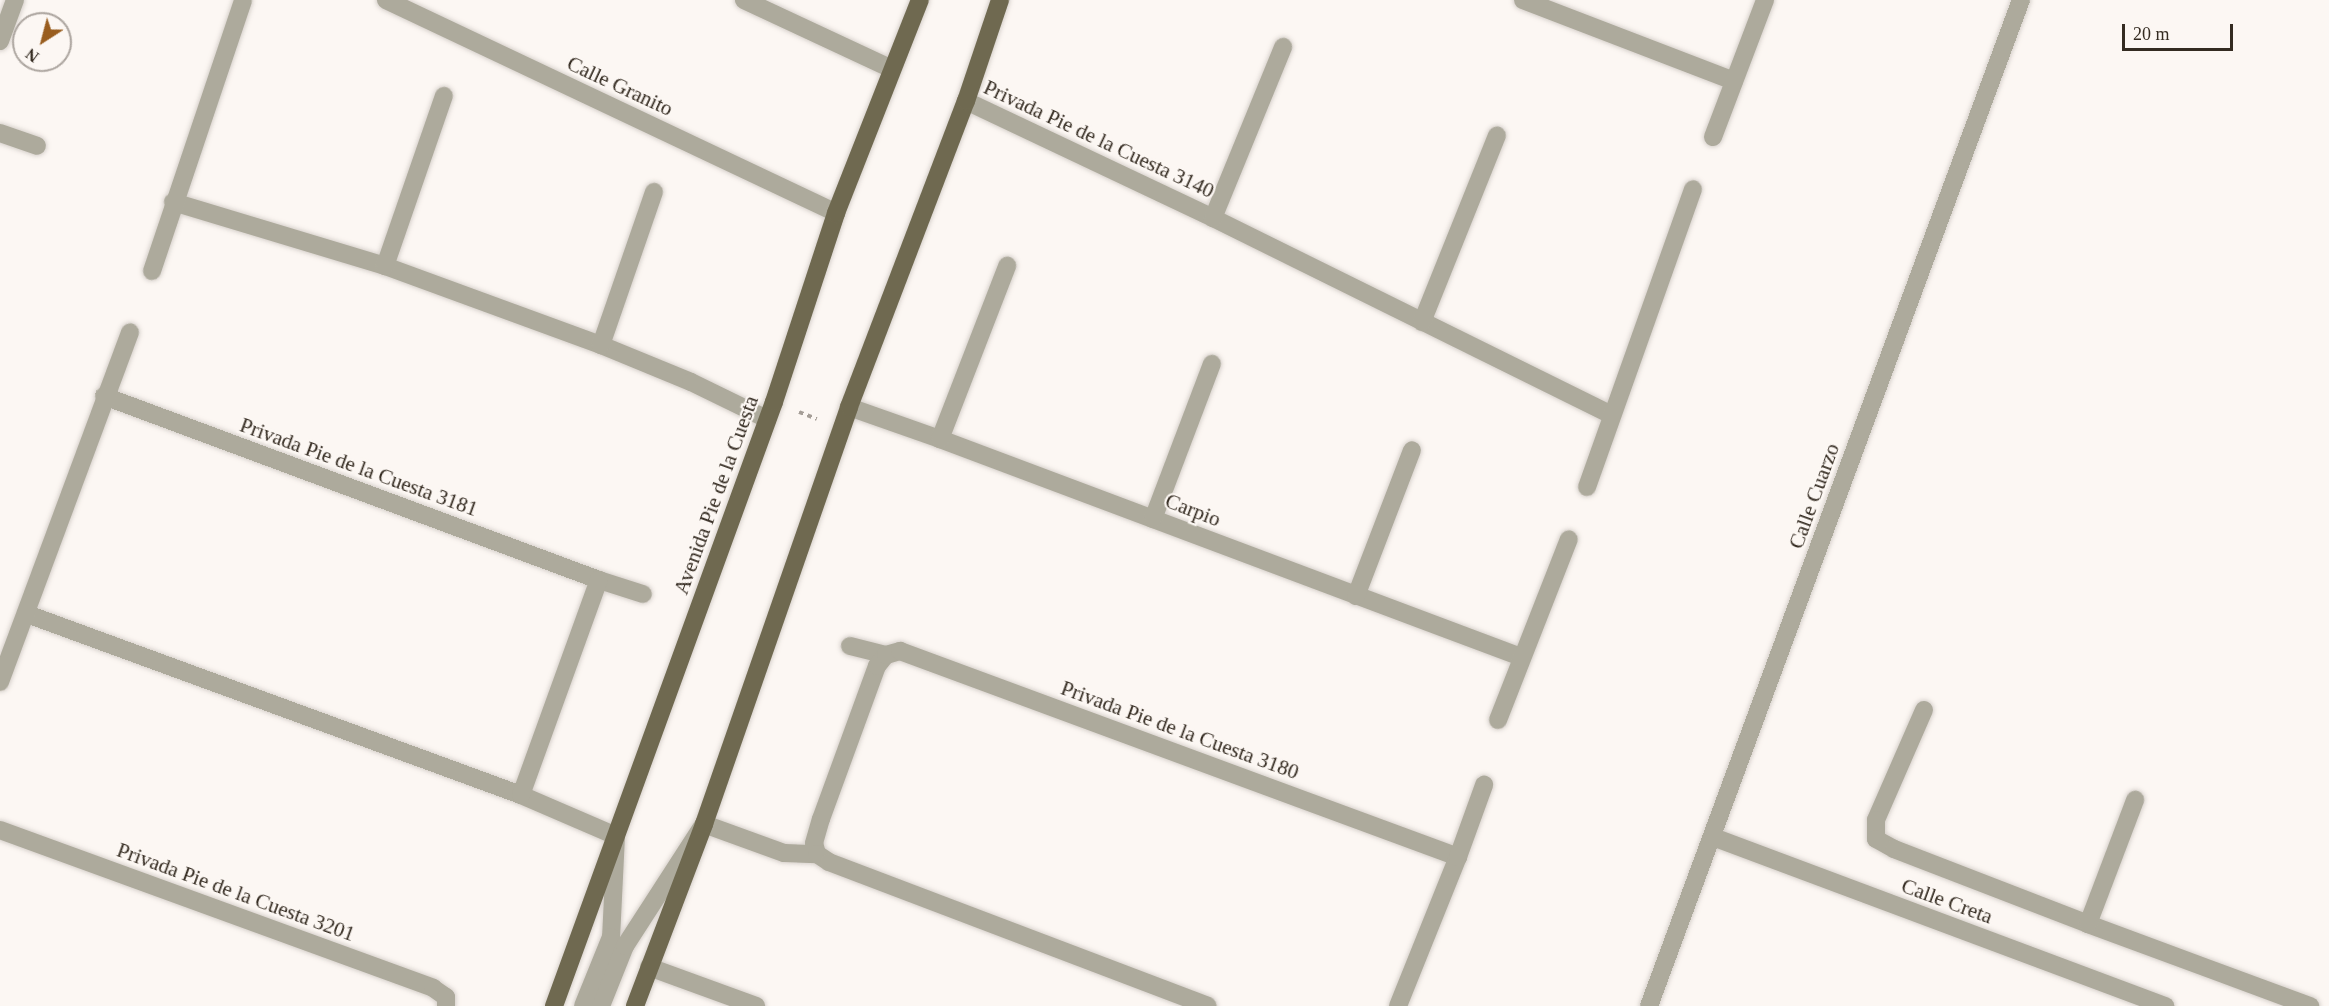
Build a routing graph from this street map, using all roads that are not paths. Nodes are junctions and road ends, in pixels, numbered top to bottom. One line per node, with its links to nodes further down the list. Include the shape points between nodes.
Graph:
1 (15, 0): 10 (street)
2 (386, 0): 23 (street, Calle Granito)
3 (744, 0): 12 (street)
4 (920, 0): 12 (main road, Avenida Pie de la Cuesta)
5 (1000, 0): 15 (main road)
6 (1765, 0): 13 (street)
7 (2021, 0): 57 (street, Calle Cuarzo)
8 (243, 1): 22 (street)
9 (1527, 1): 13 (street)
10 (0, 41)
11 (1282, 48): 24 (street, Privada Pie de la Cuesta 3140)
12 (892, 69): 23 (main road, Avenida Pie de la Cuesta)
13 (1734, 81): 18 (street)
14 (444, 96): 25 (street)
15 (966, 101): 24 (street, Privada Pie de la Cuesta 3140); 33 (main road)
16 (0, 133): 19 (street)
17 (1497, 135): 28 (street)
18 (1713, 137)
19 (37, 146)
20 (1693, 189): 35 (street)
21 (654, 192): 30 (street)
22 (173, 202): 25 (street); 27 (street)
23 (836, 213): 34 (main road, Avenida Pie de la Cuesta)
24 (1213, 218): 28 (street, Privada Pie de la Cuesta 3140)
25 (385, 266): 30 (street)
26 (1007, 266): 36 (street)
27 (152, 271)
28 (1422, 322): 35 (street, Privada Pie de la Cuesta 3140)
29 (130, 332): 32 (street)
30 (601, 345): 34 (street)
31 (1212, 364): 39 (street)
32 (105, 396): 41 (street, Privada Pie de la Cuesta 3181); 44 (street)
33 (849, 407): 36 (street, Carpio); 54 (main road)
34 (771, 411): 56 (main road, Avenida Pie de la Cuesta)
35 (1612, 415): 38 (street)
36 (940, 438): 39 (street, Carpio)
37 (1412, 450): 43 (street)
38 (1587, 487)
39 (1153, 519): 43 (street, Carpio)
40 (1569, 539): 47 (street)
41 (599, 580): 42 (street, Privada Pie de la Cuesta 3181); 52 (street)
42 (643, 594)
43 (1356, 596): 47 (street, Carpio)
44 (27, 614): 48 (street); 52 (street)
45 (850, 646): 46 (street, Privada Pie de la Cuesta 3180)
46 (886, 655): 58 (street, via 877,666 820,819 814,843); 59 (street, Privada Pie de la Cuesta 3180, via 900,651)
47 (1521, 657): 50 (street)
48 (0, 682)
49 (1924, 710): 60 (street, via 1876,820 1876,839)
50 (1498, 720)
51 (1484, 784): 59 (street)
52 (521, 795): 56 (street)
53 (2135, 800): 60 (street)
54 (704, 824): 58 (street, via 784,853); 61 (main road); 65 (street, via 625,946)
55 (0, 830): 62 (street, Privada Pie de la Cuesta 3201, via 433,988 446,997)
56 (616, 836): 63 (main road, Avenida Pie de la Cuesta); 64 (street, via 611,937)
57 (1713, 837): 70 (street, Calle Cuarzo); 71 (street, Calle Creta)
58 (817, 854): 68 (street, via 829,862)
59 (1458, 857): 69 (street)
60 (2088, 924): 72 (street)
61 (649, 967): 66 (main road); 67 (street)
62 (446, 1006)
63 (554, 1006)
64 (583, 1006)
65 (601, 1006)
66 (635, 1006)
67 (756, 1006)
68 (1208, 1006)
69 (1398, 1006)
70 (1649, 1006)
71 (2165, 1006)
72 (2310, 1006)

